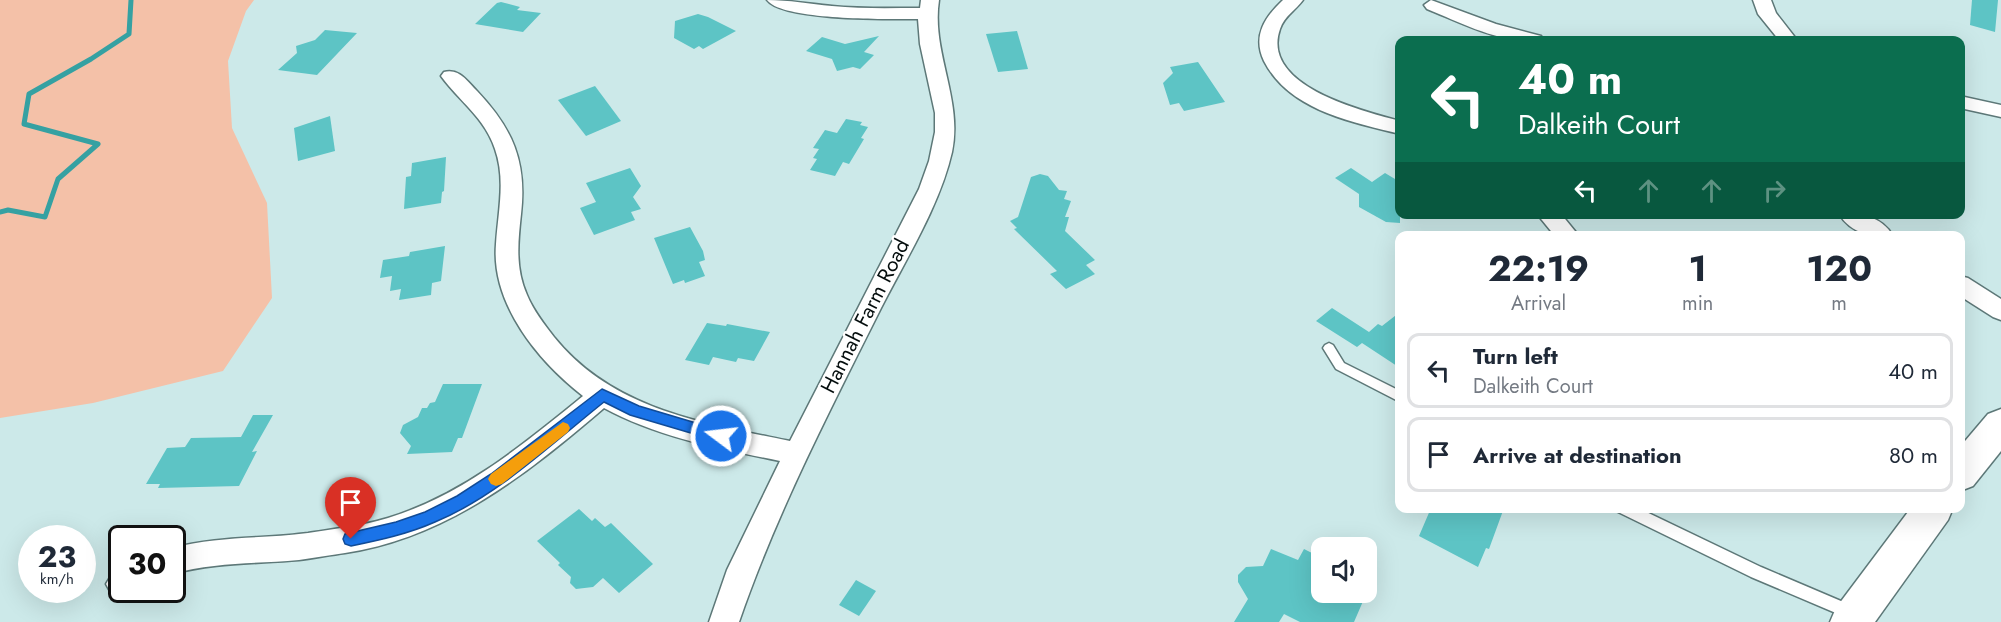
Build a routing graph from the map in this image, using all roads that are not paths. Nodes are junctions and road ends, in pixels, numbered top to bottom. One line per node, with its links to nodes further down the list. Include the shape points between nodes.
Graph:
1 (776, 0): 5 (street, via 826,10)
2 (1294, 0): 11 (street, via 1270,25 1267,44 1282,75 1293,87 1320,102)
3 (1761, 0): 7 (street)
4 (1433, 5): 6 (street, via 1457,17)
5 (928, 6): 22 (street, Hannah Farm Road, via 926,39 945,113 940,162)
6 (1519, 36)
7 (1785, 36)
8 (451, 76): 20 (street, via 494,123 512,162 507,247 513,291 527,319 551,350 573,375)
9 (1965, 103): 10 (street)
10 (2001, 111)
11 (1395, 126)
12 (1553, 219): 14 (street)
13 (1857, 219): 15 (street)
14 (1563, 231)
15 (1875, 231)
16 (1965, 287): 17 (street)
17 (2001, 310)
18 (1329, 348): 19 (lane, via 1340,366)
19 (1395, 394)
20 (602, 395): 22 (street, via 668,422); 26 (street, via 496,479 430,517 351,539 298,547 222,549)
21 (2001, 424): 23 (main road)
22 (797, 453): 28 (street, Hannah Farm Road, via 742,570)
23 (1965, 469)
24 (1633, 513): 27 (lane)
25 (1930, 513): 27 (main road)
26 (186, 558)
27 (1854, 618)
28 (724, 622)

